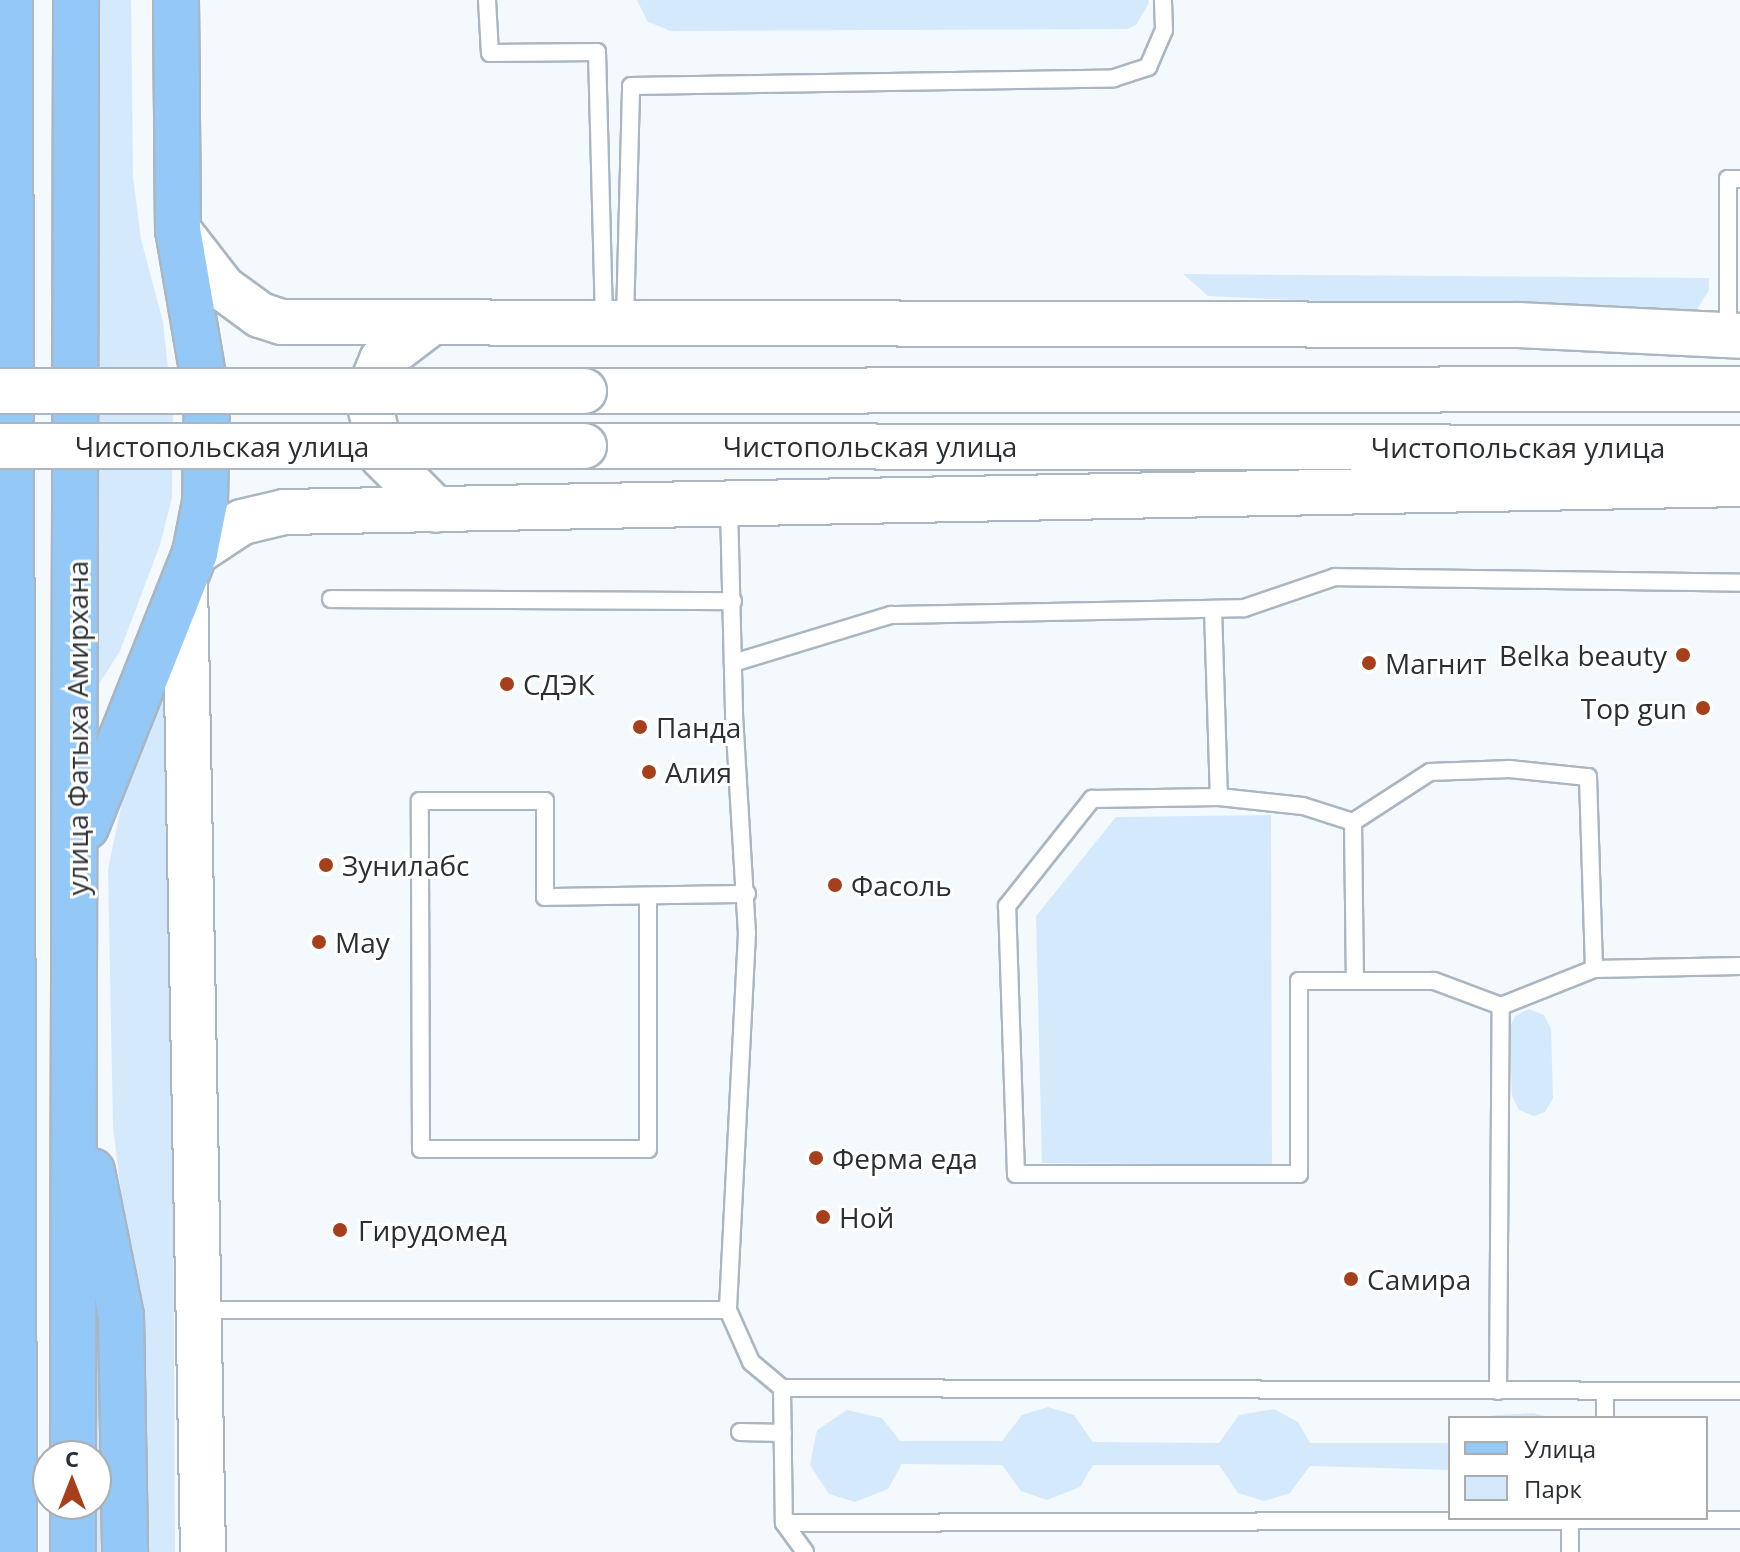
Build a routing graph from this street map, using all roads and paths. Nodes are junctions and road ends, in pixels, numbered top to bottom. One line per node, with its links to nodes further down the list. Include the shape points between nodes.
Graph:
1 (10, 0): 26 (main road)
2 (76, 0): 27 (main road, улица Фатыха Амирхана)
3 (176, 0): 7 (main road)
4 (487, 0): 9 (lane, via 490,53 597,52)
5 (1163, 0): 9 (lane, via 1164,30 1148,67 1114,78 631,86)
6 (1740, 179): 10 (lane, via 1728,179)
7 (178, 230): 8 (main road, via 223,288 260,315 282,322); 18 (main road, via 207,399 205,502)
8 (428, 325): 9 (main road); 17 (main road, via 382,360 370,406 382,456)
9 (614, 325): 10 (main road, via 1519,325)
10 (1734, 336)
11 (1740, 389): 12 (main road, Чистопольская улица, bridge)
12 (0, 391)
13 (0, 446): 14 (main road, Чистопольская улица, bridge)
14 (1740, 448)
15 (1740, 484): 16 (main road)
16 (729, 505): 17 (main road); 21 (lane)
17 (436, 510): 18 (main road, via 260,515)
18 (190, 566): 27 (main road); 37 (main road)
19 (1740, 583): 22 (lane, via 1335,577 1244,608)
20 (331, 599): 21 (lane)
21 (733, 601): 23 (lane)
22 (1213, 609): 23 (lane, via 891,615); 24 (lane)
23 (733, 663): 28 (lane)
24 (1219, 797): 25 (lane, via 1303,806); 32 (lane, via 1092,799 1007,906 1016,1174 1299,1174 1299,981)
25 (1353, 822): 31 (lane, via 1430,772 1510,769 1588,777); 32 (lane)
26 (7, 832): 35 (main road)
27 (77, 848): 34 (main road, улица Фатыха Амирхана)
28 (747, 894): 29 (lane); 38 (lane)
29 (648, 896): 29 (lane, via 545,897 545,801 420,801 421,1149 648,1149)
30 (1740, 966): 31 (lane)
31 (1594, 969): 33 (lane)
32 (1355, 981): 33 (lane, via 1434,981)
33 (1501, 1006): 40 (lane)
34 (74, 1087): 46 (main road, улица Фатыха Амирхана); 54 (main road, via 121,1316)
35 (16, 1117): 36 (main road); 52 (main road)
36 (0, 1162)
37 (200, 1310): 38 (lane); 55 (main road)
38 (728, 1310): 39 (lane, via 751,1362)
39 (782, 1388): 40 (lane); 45 (lane)
40 (1498, 1391): 41 (lane)
41 (1605, 1391): 42 (lane); 43 (lane)
42 (1740, 1391)
43 (1605, 1416)
44 (740, 1432): 45 (lane)
45 (783, 1433): 51 (lane)
46 (73, 1440)
47 (73, 1520): 53 (main road)
48 (1570, 1520): 51 (lane); 57 (lane)
49 (1708, 1520): 50 (lane)
50 (1740, 1520)
51 (784, 1523): 56 (lane)
52 (14, 1552)
53 (73, 1552)
54 (125, 1552)
55 (203, 1552)
56 (805, 1552)
57 (1570, 1552)

